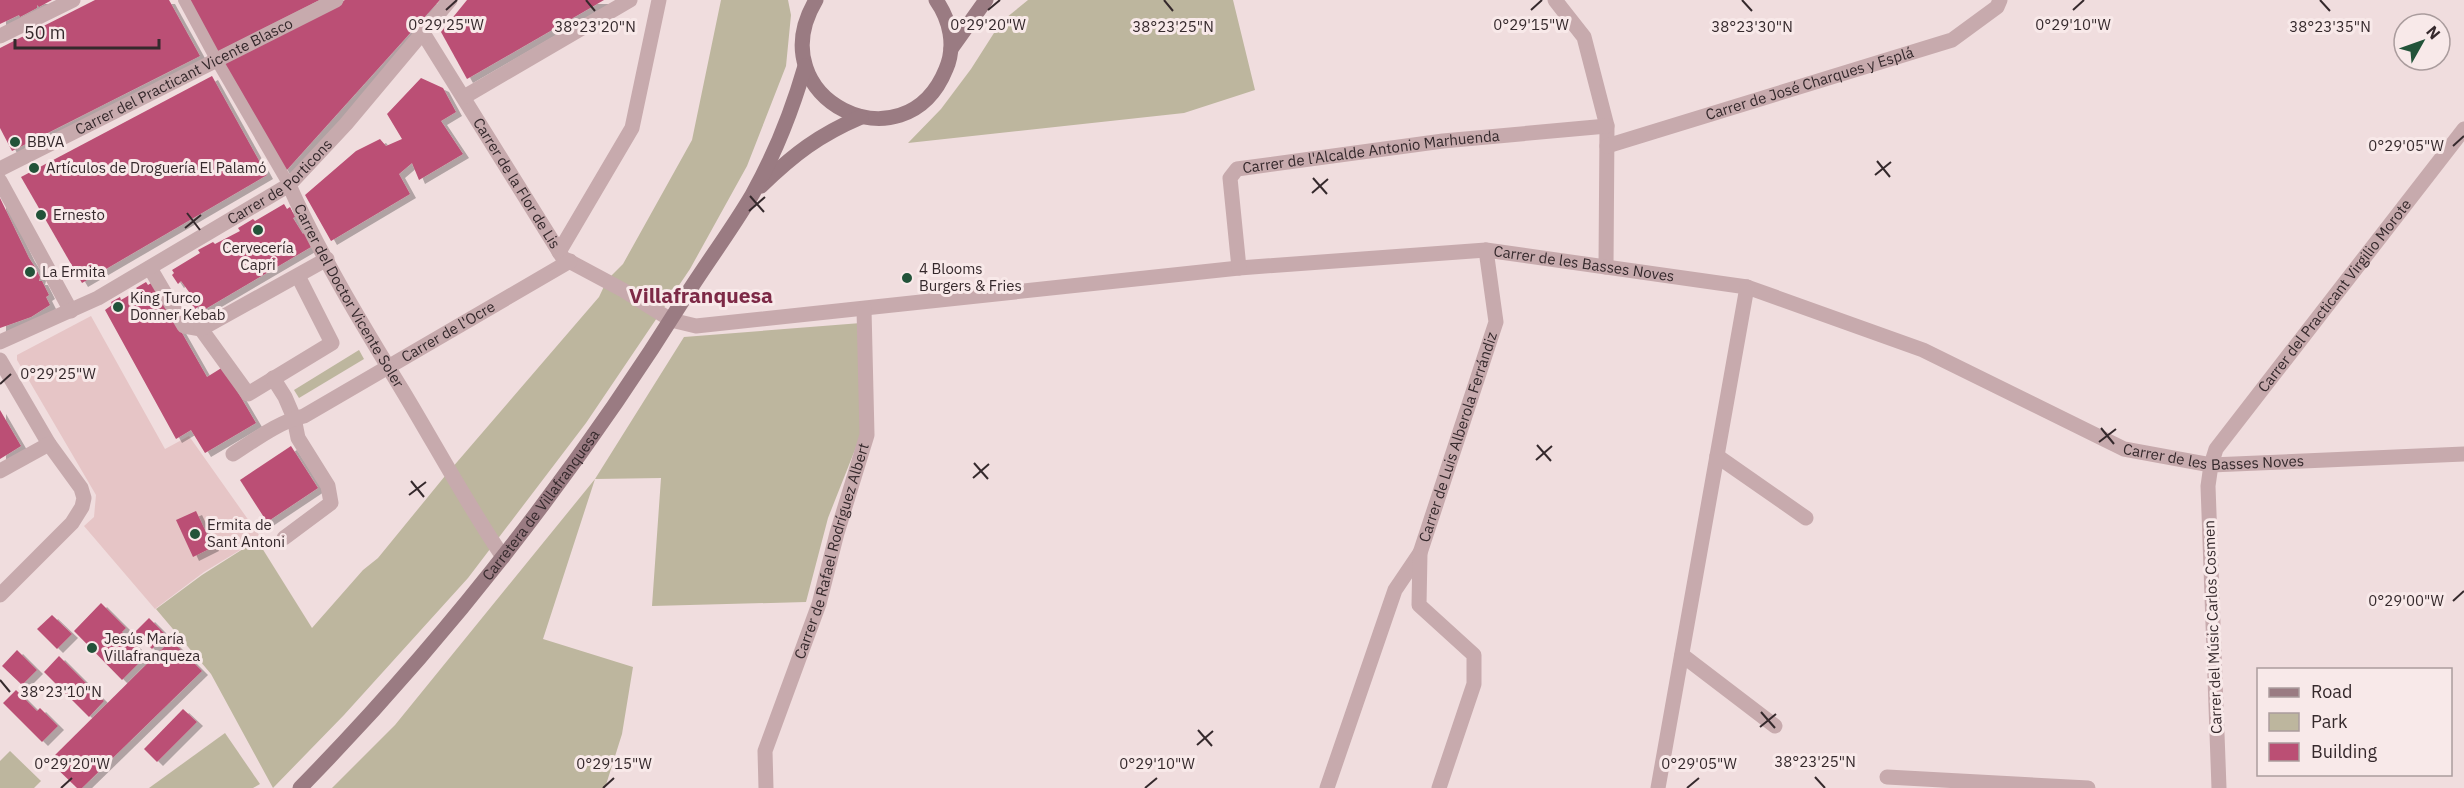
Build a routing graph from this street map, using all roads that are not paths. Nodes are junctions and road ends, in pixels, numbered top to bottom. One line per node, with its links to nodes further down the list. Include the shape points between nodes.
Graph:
1 (73, 0): 13 (street)
2 (184, 0): 15 (street, Carrer del Doctor Vicente Soler)
3 (336, 0): 15 (street, Carrer del Practicant Vicente Blasco)
4 (450, 0): 12 (street, Carrer de Porticons)
5 (630, 0): 17 (street)
6 (659, 0): 27 (street, Carrer de l'Ocre, via 632,128)
7 (936, 0): 14 (main road, via 948,21)
8 (986, 0): 14 (main road)
9 (1555, 0): 19 (street, via 1584,37)
10 (2000, 0): 21 (street, Carrer de José Charques y Esplá, via 1997,7 1952,40)
11 (809, 4): 16 (main road, via 801,39)
12 (423, 33): 17 (street, Carrer de la Flor de Lis); 24 (street, Carrer de Porticons)
13 (0, 36)
14 (951, 49): 18 (main road, via 942,80 922,104 893,117)
15 (217, 61): 22 (street, Carrer del Practicant Vicente Blasco); 24 (street, Carrer del Doctor Vicente Soler)
16 (805, 66): 18 (main road, via 811,80 832,104); 25 (main road, Carretera de Villafranquesa, via 784,129)
17 (464, 97): 27 (street, Carrer de la Flor de Lis)
18 (861, 117): 25 (main road, Carretera de Villafranquesa, via 805,147)
19 (1607, 126): 21 (street); 31 (street, Carrer de l'Alcalde Antonio Marhuenda, via 1443,141 1238,169 1230,178)
20 (2464, 129): 47 (street, Carrer del Practicant Virgilio Morote, via 2216,449)
21 (1607, 146): 29 (street)
22 (0, 169)
23 (0, 181): 35 (street)
24 (290, 185): 28 (street, Carrer del Doctor Vicente Soler); 30 (street, Carrer de Porticons)
25 (751, 197): 36 (main road, Carretera de Villafranquesa)
26 (1486, 250): 29 (street, Carrer de les Basses Noves); 31 (street, Carrer de les Basses Noves); 51 (street, Carrer de Luis Alberola Ferrándiz, via 1496,322)
27 (565, 257): 36 (street, Carrer de la Flor de Lis); 40 (street, Carrer de l'Ocre)
28 (327, 259): 32 (street); 40 (street, Carrer del Doctor Vicente Soler)
29 (1605, 267): 33 (street, Carrer de les Basses Noves)
30 (150, 268): 35 (street, Carrer de Porticons); 37 (street, via 184,326)
31 (1239, 268): 34 (street, Carrer de les Basses Noves)
32 (298, 276): 37 (street); 41 (street, via 332,343)
33 (1747, 287): 46 (street); 47 (street, Carrer de les Basses Noves, via 1923,350 2124,449)
34 (864, 309): 36 (street, Carrer de les Basses Noves, via 696,326); 58 (street, Carrer de Rafael Rodríguez Albert, via 867,435 819,604 765,751)
35 (71, 311): 38 (street, Carrer de Porticons)
36 (671, 320): 52 (main road, Carretera de Villafranquesa, via 579,456)
37 (201, 329): 41 (street, via 249,394)
38 (0, 342)
39 (0, 360): 43 (street)
40 (388, 366): 42 (street, Carrer de l'Ocre, via 304,416); 52 (street, Carrer del Doctor Vicente Soler, via 473,513)
41 (273, 378): 42 (street)
42 (294, 418): 44 (street, Carrer de l'Ocre); 50 (street, via 298,438 328,486 331,504)
43 (50, 444): 48 (street); 53 (street, via 81,488 82,507 72,524)
44 (233, 454)
45 (2464, 454): 47 (street, Carrer de les Basses Noves)
46 (1717, 456): 49 (street); 54 (street)
47 (2211, 465): 63 (street, Carrer del Músic Carlos Cosmen, via 2208,486)
48 (0, 471)
49 (1806, 518)
50 (284, 538)
51 (1420, 553): 59 (street, Carrer de Luis Alberola Ferrándiz, via 1395,590); 60 (street, Carrer de Luis Alberola Ferrándiz, via 1419,605 1474,655 1474,684)
52 (503, 557): 57 (main road, Carretera de Villafranquesa, via 405,675)
53 (0, 595)
54 (1682, 656): 55 (street); 61 (street)
55 (1775, 726)
56 (1887, 777): 62 (street)
57 (300, 788)
58 (766, 788)
59 (1327, 788)
60 (1439, 788)
61 (1658, 788)
62 (2088, 788)
63 (2219, 788)

